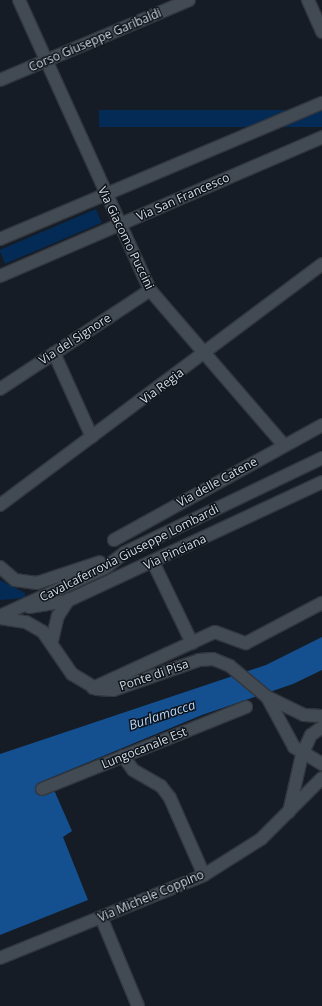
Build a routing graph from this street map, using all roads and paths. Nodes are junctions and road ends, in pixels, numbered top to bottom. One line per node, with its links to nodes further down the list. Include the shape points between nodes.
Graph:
1 (19, 0): 5 (street, Via Giacomo Puccini)
2 (189, 0): 5 (street, Corso Giuseppe Garibaldi)
3 (308, 0): 4 (street)
4 (322, 32)
5 (45, 61): 6 (street, Corso Giuseppe Garibaldi); 9 (street, Via Giacomo Puccini)
6 (0, 80)
7 (322, 103): 9 (street)
8 (322, 137): 10 (street, Via San Francesco)
9 (105, 194): 10 (street, Via Giacomo Puccini); 11 (street)
10 (119, 225): 13 (street, Via San Francesco); 14 (street, Via Giacomo Puccini)
11 (0, 239)
12 (322, 264): 16 (street, Via Regia)
13 (0, 276)
14 (150, 290): 15 (street, Via del Signore); 16 (street, Via Giacomo Puccini)
15 (54, 353): 17 (street, Via del Signore); 19 (street)
16 (205, 354): 19 (street, Via Regia); 20 (street, Via Giacomo Puccini)
17 (0, 389)
18 (322, 425): 20 (street, Via delle Catene)
19 (92, 437): 23 (street, Via Regia)
20 (284, 445): 24 (street, Via delle Catene)
21 (322, 458): 25 (street, Cavalcaferrovia Giuseppe Lombardi)
22 (322, 482): 26 (street, Via Pinciana)
23 (0, 505)
24 (114, 540)
25 (124, 553): 27 (street, via 36,584 15,580); 28 (street, Cavalcaferrovia Giuseppe Lombardi)
26 (153, 562): 29 (street, Via Pinciana); 34 (street)
27 (0, 567)
28 (105, 568): 29 (street); 31 (street, Cavalcaferrovia Giuseppe Lombardi)
29 (67, 601): 31 (street, Via Pinciana); 33 (street, via 58,616)
30 (322, 603): 34 (street, via 246,643 215,632)
31 (24, 606): 32 (street, Cavalcaferrovia Giuseppe Lombardi)
32 (0, 617): 33 (street, via 26,622)
33 (52, 641): 35 (street, Ponte di Pisa, via 72,674)
34 (192, 643): 35 (street)
35 (93, 688): 36 (street, Ponte di Pisa, via 113,690 207,658 230,666)
36 (267, 697): 38 (street, via 300,714); 40 (street, via 292,743)
37 (246, 707): 41 (street, Lungocanale Est)
38 (322, 716)
39 (322, 727): 40 (street, via 312,735)
40 (302, 755): 42 (street); 45 (street)
41 (123, 756): 44 (street, Lungocanale Est); 46 (street, via 133,770 161,786 170,798)
42 (322, 764)
43 (322, 778): 45 (street, Via Michele Coppino)
44 (42, 789)
45 (289, 812): 46 (street, Via Michele Coppino, via 254,845)
46 (204, 875): 47 (street, Via Michele Coppino)
47 (101, 917): 48 (street, Via Michele Coppino); 49 (street)
48 (0, 958)
49 (138, 1006)

